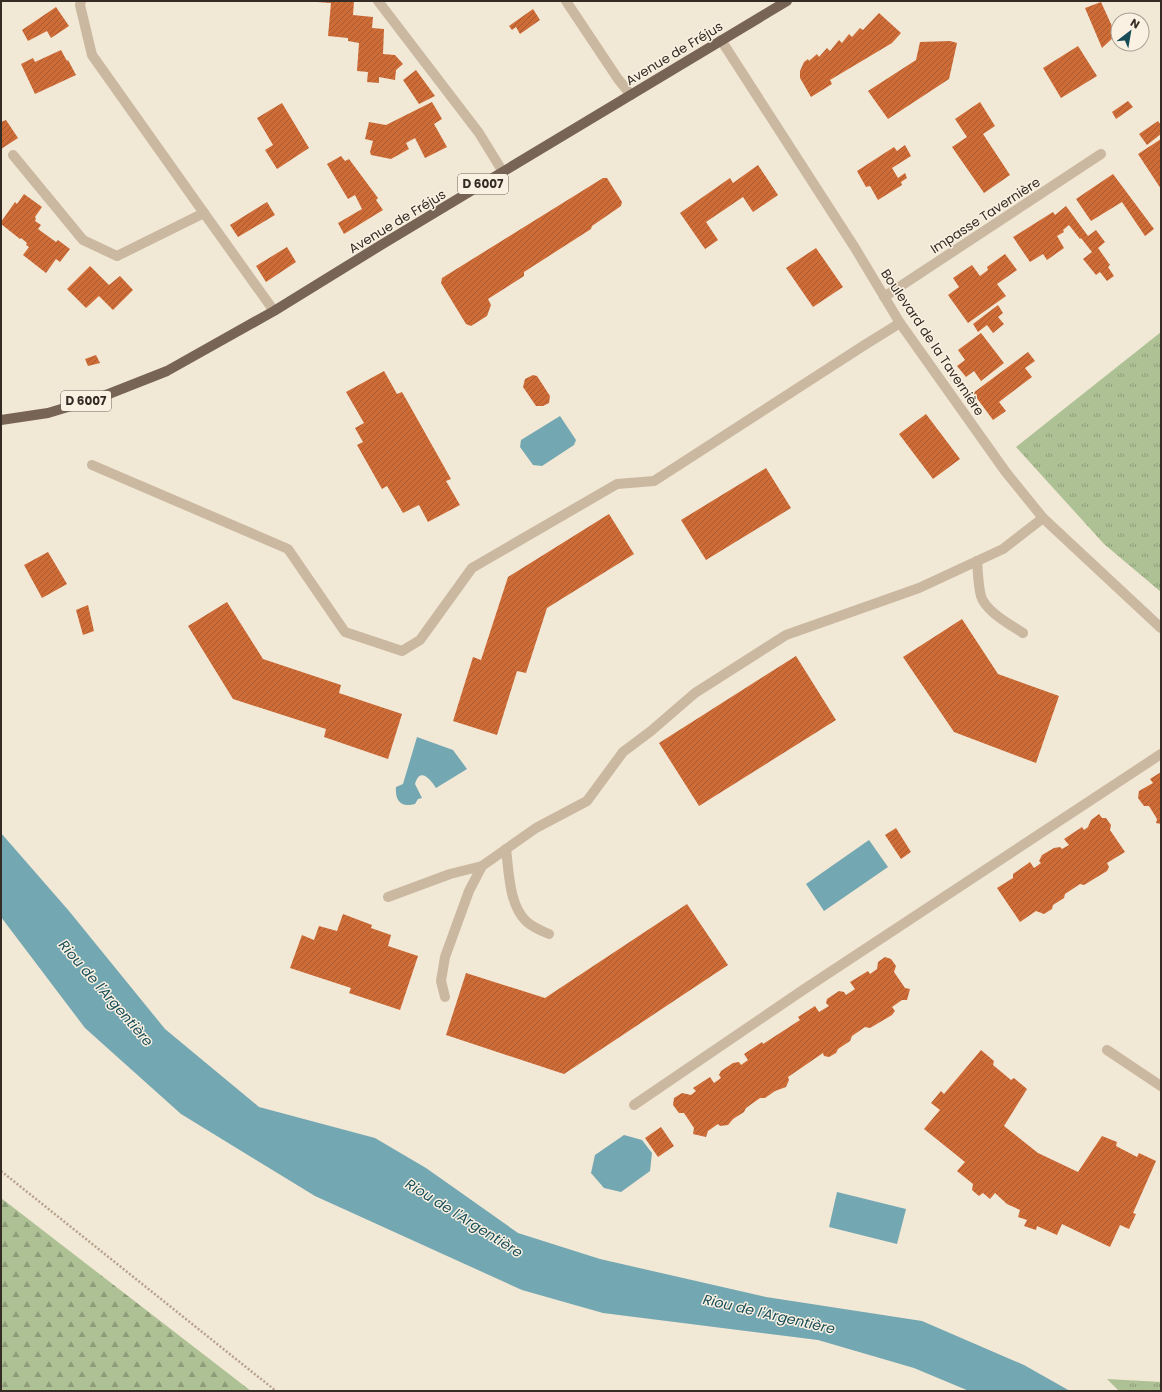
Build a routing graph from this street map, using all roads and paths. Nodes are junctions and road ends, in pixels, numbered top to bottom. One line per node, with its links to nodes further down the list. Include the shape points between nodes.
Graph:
1 (81, 1): 10 (street, via 92,54)
2 (378, 1): 9 (street, via 479,133)
3 (566, 1): 6 (street)
4 (787, 1): 5 (main road, Avenue de Fréjus / D 6007)
5 (721, 40): 6 (main road, Avenue de Fréjus / D 6007); 11 (street, Boulevard de la Tavernière)
6 (631, 95): 9 (main road, Avenue de Fréjus / D 6007)
7 (1101, 154): 11 (street, Impasse Tavernière)
8 (13, 155): 10 (street, via 83,240 116,256)
9 (503, 172): 12 (main road, Avenue de Fréjus / D 6007)
10 (204, 213): 12 (street)
11 (884, 297): 13 (street, Boulevard de la Tavernière)
12 (274, 311): 14 (main road, Avenue de Fréjus / D 6007, via 167,371 109,394 48,412)
13 (900, 323): 15 (street, via 654,481 617,484 472,568 420,640 402,652 345,632 288,549); 16 (street, Boulevard de la Tavernière, via 1005,471)
14 (1, 420)
15 (92, 465)
16 (1043, 518): 17 (street, via 1003,549); 18 (street, Boulevard de la Tavernière)
17 (977, 561): 19 (street, via 981,597 988,607); 21 (street, via 919,588 786,635 695,693 623,752 587,801 536,828)
18 (1161, 628)
19 (1023, 633)
20 (1161, 754): 28 (street, via 809,986)
21 (506, 849): 22 (street); 24 (street, via 511,890 518,911 526,922)
22 (482, 866): 23 (street, via 450,874); 25 (street, via 469,891 445,957 441,981)
23 (388, 897)
24 (549, 934)
25 (445, 997)
26 (1107, 1050): 27 (street)
27 (1161, 1086)
28 (634, 1105)
29 (1, 1171): 30 (path)
30 (276, 1391)

